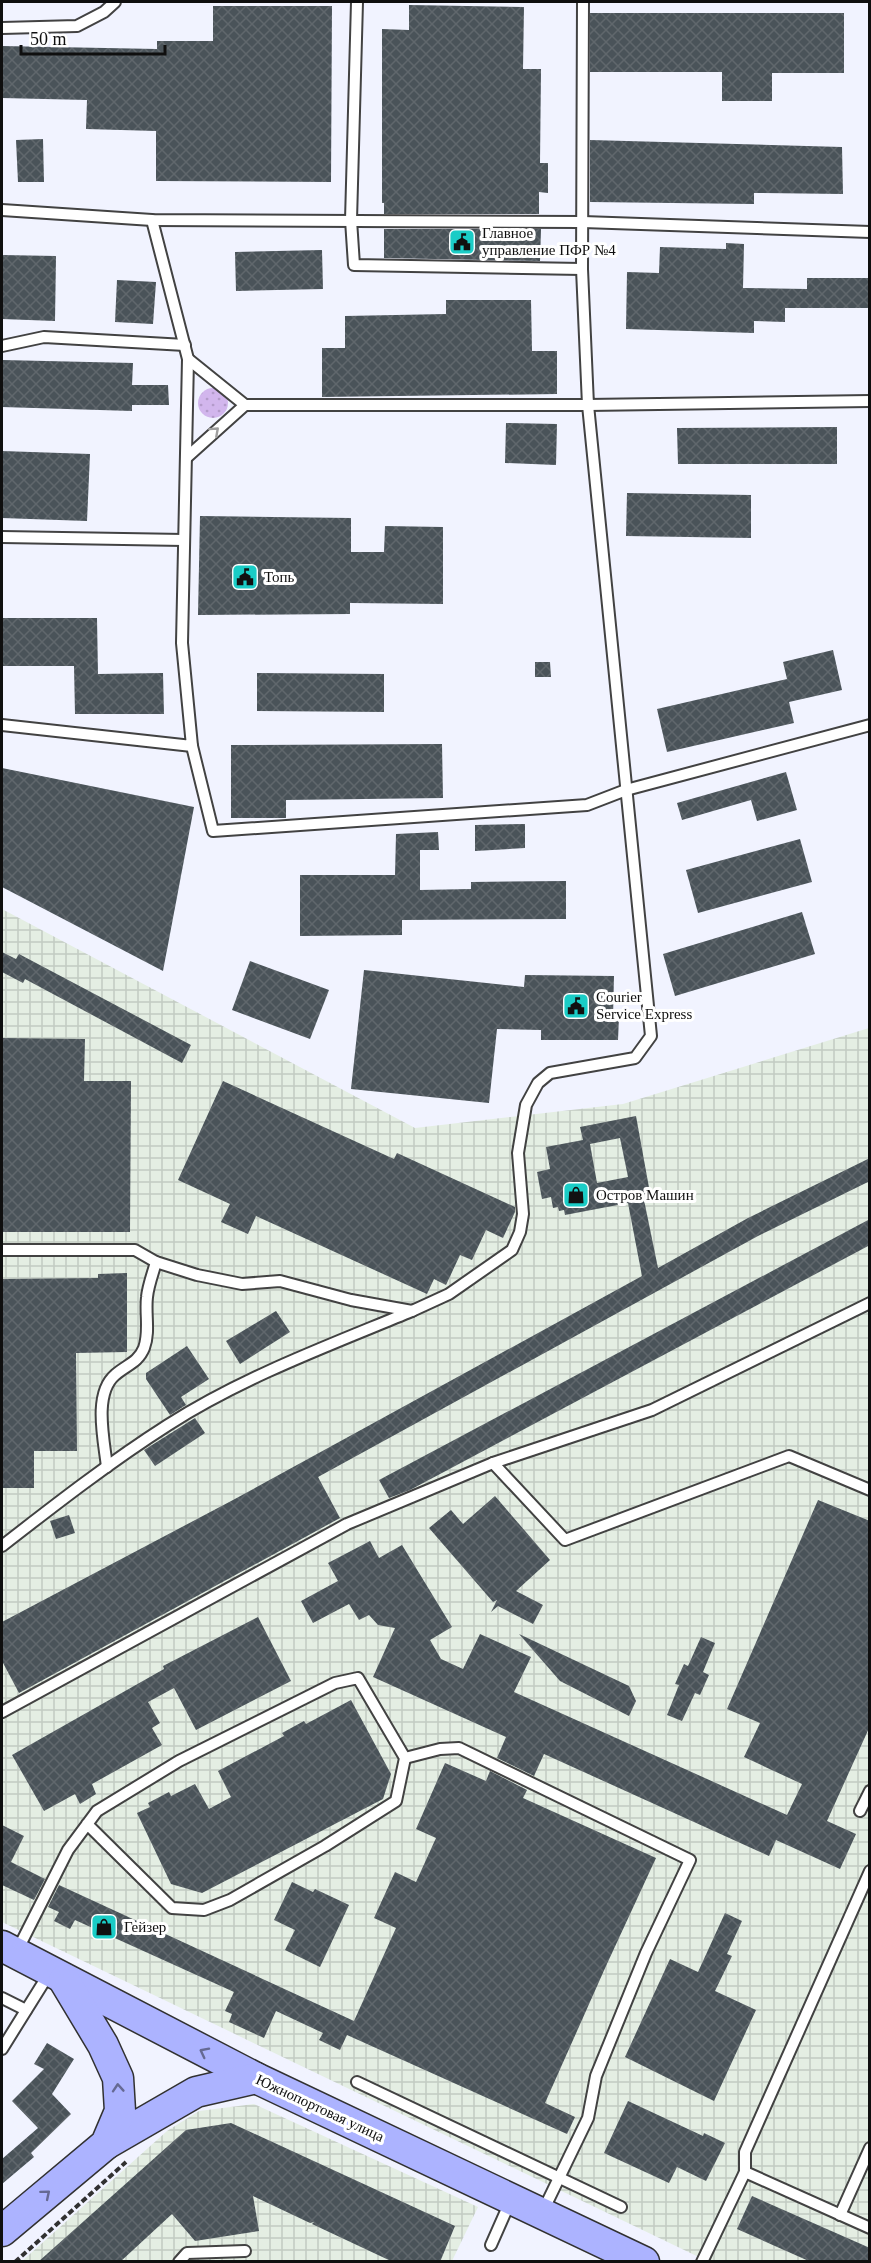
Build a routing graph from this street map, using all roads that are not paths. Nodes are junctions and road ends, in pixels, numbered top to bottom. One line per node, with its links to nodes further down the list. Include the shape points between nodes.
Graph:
1 (115, 2): 4 (lane, via 77,26)
2 (357, 2): 6 (lane)
3 (583, 2): 8 (lane)
4 (2, 28)
5 (2, 210): 7 (lane)
6 (351, 219): 7 (lane); 8 (lane); 10 (lane, via 354,265)
7 (152, 220): 11 (lane)
8 (583, 222): 9 (lane); 10 (lane)
9 (870, 232)
10 (582, 269): 16 (lane)
11 (185, 345): 12 (lane, via 44,337); 13 (lane)
12 (2, 346)
13 (188, 359): 15 (lane); 17 (lane)
14 (870, 401): 16 (lane)
15 (245, 405): 16 (lane); 17 (lane, one-way to 15)
16 (588, 405): 23 (lane)
17 (186, 458): 19 (lane)
18 (2, 537): 19 (lane)
19 (184, 540): 22 (lane, via 182,643)
20 (2, 725): 22 (lane)
21 (870, 725): 23 (lane)
22 (192, 746): 23 (lane, via 213,831 587,805)
23 (626, 790): 27 (lane, via 651,1036 635,1058 550,1072 538,1083 526,1105 518,1153 524,1214 512,1250 449,1294)
24 (2, 1250): 25 (lane, via 135,1250)
25 (156, 1262): 27 (lane, via 230,1282 280,1281); 29 (lane, via 147,1296 147,1340 143,1351 137,1361 106,1383 101,1399)
26 (870, 1303): 28 (lane, via 652,1410)
27 (412, 1311): 29 (lane, via 231,1390 169,1424)
28 (493, 1463): 30 (lane, via 565,1540 789,1456); 32 (lane, via 347,1524)
29 (106, 1467): 31 (lane)
30 (870, 1490)
31 (2, 1546)
32 (2, 1712)
33 (405, 1758): 36 (lane, via 358,1677 335,1683 179,1761 97,1811); 36 (lane, via 396,1801 230,1900 204,1910 172,1908); 48 (lane, via 459,1748 690,1860 617,2022 596,2076 588,2118)
34 (870, 1791): 35 (lane)
35 (860, 1811)
36 (87, 1824): 38 (lane)
37 (870, 1871): 47 (lane, via 745,2152)
38 (9, 1950): 39 (street, Южнопортовая улица)
39 (57, 1976): 41 (lane); 43 (street, Южнопортовая улица, one-way to 39); 46 (street, one-way to 39, via 118,2078 103,2045)
40 (2, 1998): 41 (lane)
41 (26, 2010): 42 (lane)
42 (2, 2049)
43 (256, 2078): 46 (street, via 196,2092); 49 (street, Южнопортовая улица)
44 (357, 2082): 48 (lane)
45 (870, 2148): 52 (lane)
46 (117, 2153): 54 (street, one-way to 46)
47 (745, 2172): 52 (lane); 59 (lane)
48 (559, 2178): 50 (lane); 51 (lane)
49 (511, 2199): 51 (street, Южнопортовая улица); 55 (lane)
50 (621, 2207)
51 (542, 2213): 58 (street, Южнопортовая улица)
52 (840, 2215): 53 (lane)
53 (870, 2229)
54 (2, 2231)
55 (491, 2246)
56 (245, 2251): 57 (lane, via 187,2253)
57 (178, 2262)
58 (644, 2262)
59 (702, 2262)

